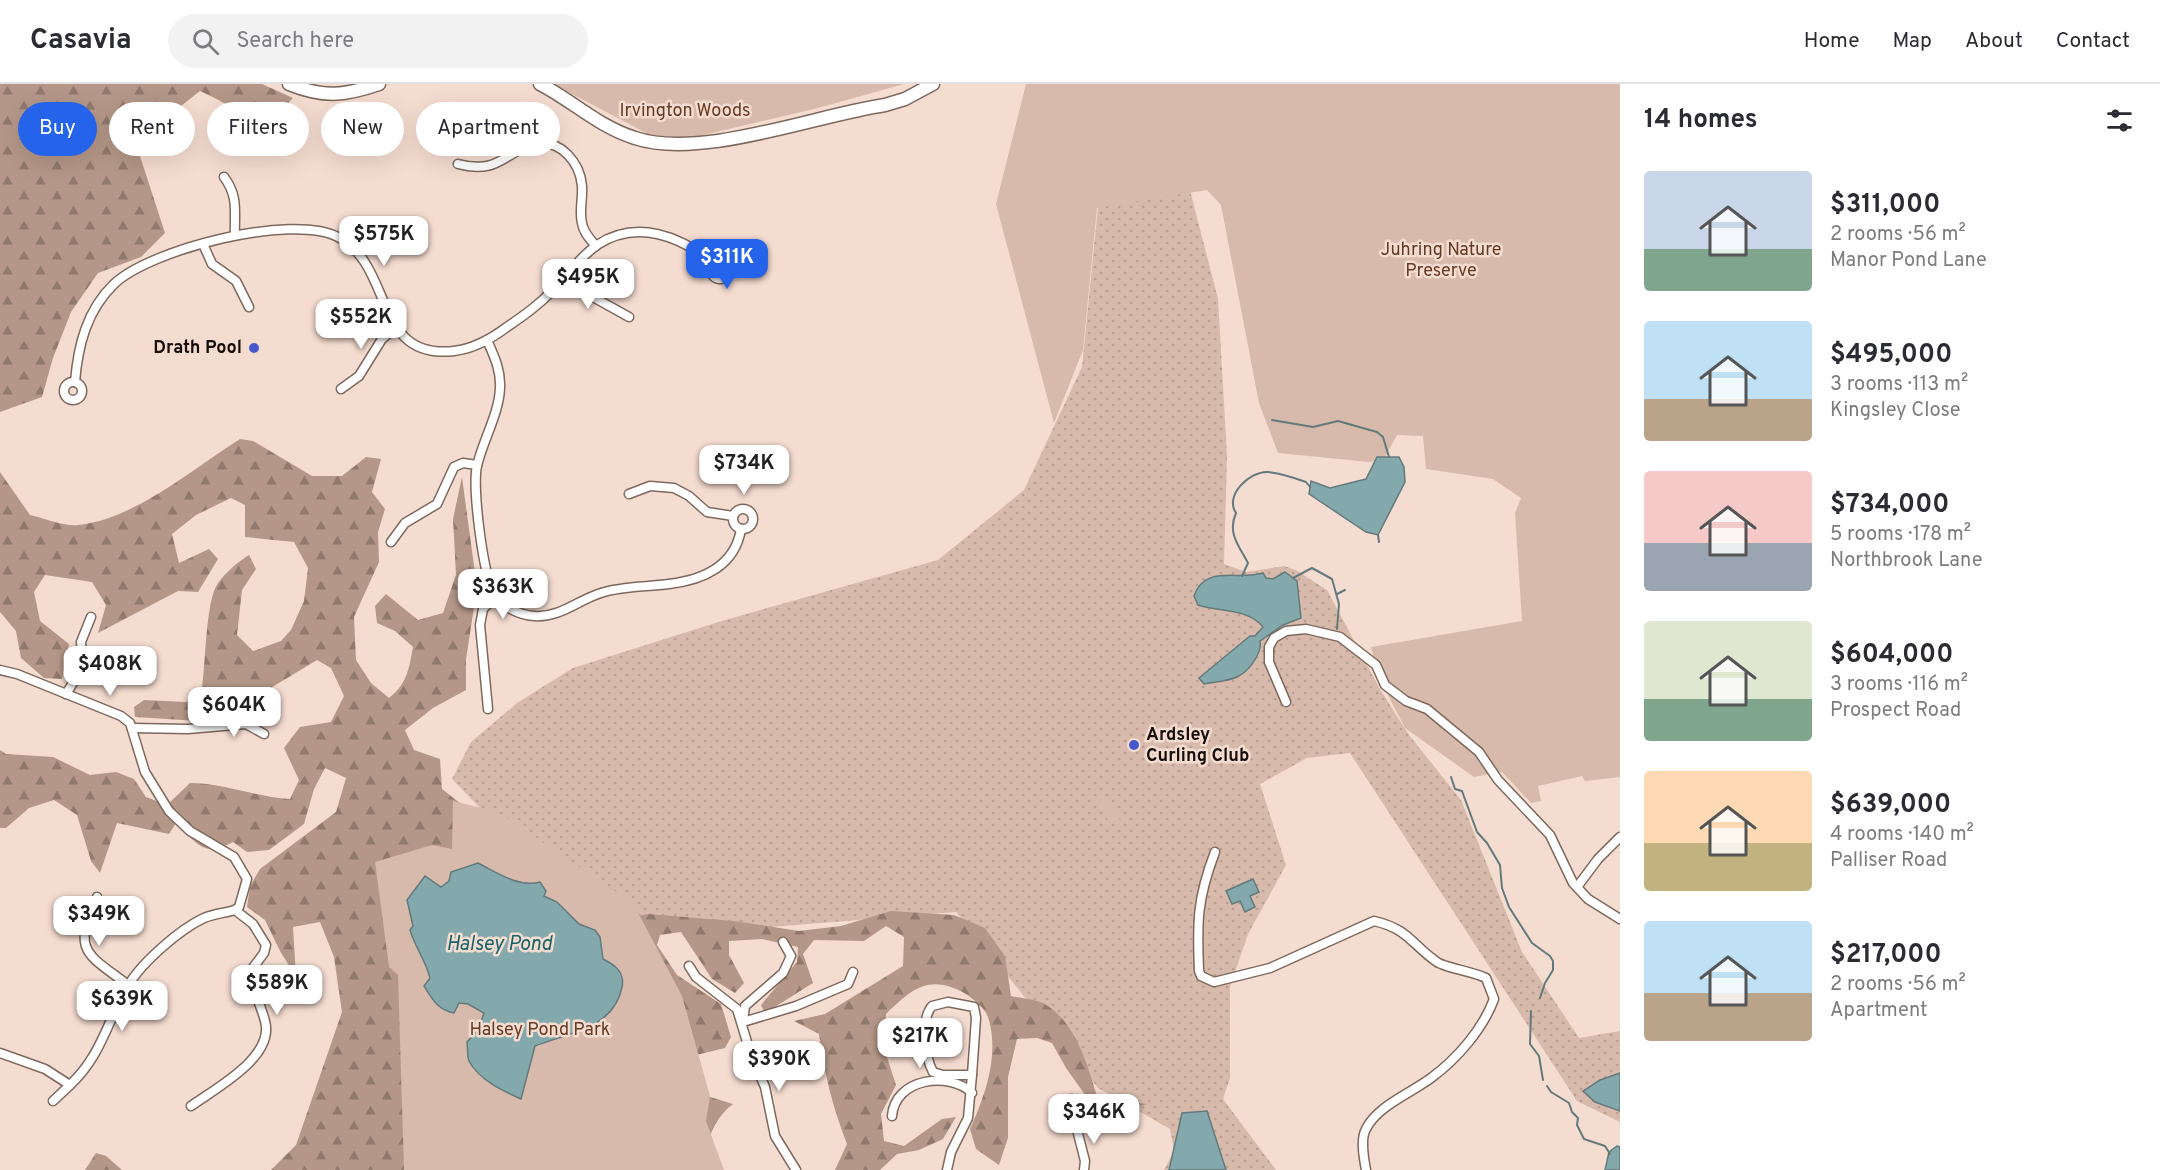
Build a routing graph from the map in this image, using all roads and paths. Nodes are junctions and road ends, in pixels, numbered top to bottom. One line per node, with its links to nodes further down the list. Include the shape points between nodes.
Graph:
1 (289, 84): 2 (street, via 310,92 349,94)
2 (379, 84)
3 (540, 84): 4 (street, via 601,124 636,139 676,146 885,105)
4 (933, 84)
5 (458, 164): 9 (street, via 495,165 536,144 563,150 578,170 582,223)
6 (224, 177): 7 (street, via 237,205)
7 (235, 235): 8 (street); 14 (street, via 289,229 336,236 366,263)
8 (203, 244): 12 (street, via 212,264 236,281); 16 (street, via 138,269 108,291 84,329)
9 (596, 246): 10 (street, via 616,237 657,233 684,242); 11 (street)
10 (713, 263)
11 (565, 276): 13 (street, via 584,292); 15 (street, via 535,307)
12 (249, 307)
13 (629, 317)
14 (395, 328): 15 (street, via 415,345 435,351 461,350); 17 (street, via 382,339 359,376)
15 (487, 340): 18 (street, via 499,369 501,387)
16 (75, 382)
17 (341, 389)
18 (477, 465): 22 (street, via 463,463 454,467 437,504 405,523); 23 (street, via 476,504 488,578)
19 (629, 494): 20 (street, via 650,486 674,488 707,512)
20 (733, 516): 21 (street, via 734,524); 21 (street, via 740,509 751,513 751,524)
21 (741, 529): 23 (street, via 738,546 730,558 685,582 604,592 546,616 517,613)
22 (391, 542)
23 (496, 596): 28 (street, via 483,609 480,625)
24 (91, 617): 26 (street, via 81,642 82,667)
25 (0, 670): 26 (street)
26 (66, 694): 29 (street, via 121,716)
27 (1286, 702): 33 (street, via 1269,662 1269,647 1274,638 1294,629 1340,637 1376,665 1385,685 1427,710 1479,752 1498,780 1550,835)
28 (488, 709)
29 (132, 728): 30 (street, via 246,724); 35 (street, via 145,772 169,811 190,831 234,857 247,879)
30 (264, 734)
31 (1620, 837): 33 (street)
32 (1215, 852): 53 (street, via 1199,902 1199,971 1208,981 1224,981 1270,968 1374,921 1403,932 1438,964 1470,970 1486,978 1494,999 1488,1016 1470,1040 1434,1076 1373,1117 1364,1131)
33 (1577, 887): 36 (street, via 1588,899)
34 (97, 897): 40 (street, via 84,929 88,955)
35 (235, 910): 40 (street, via 205,917 187,927); 47 (street, via 253,924 266,945 249,973 266,1021 266,1040 254,1059)
36 (1620, 919)
37 (783, 942): 41 (street, via 791,956 783,973 745,1006)
38 (689, 966): 41 (street, via 696,977 737,1009)
39 (853, 972): 41 (street, via 848,984 824,995)
40 (128, 985): 44 (street, via 92,1061)
41 (743, 1022): 50 (street, via 751,1055 765,1087 775,1136)
42 (0, 1053): 44 (street, via 30,1062)
43 (972, 1075): 43 (street, via 974,1007 962,1003 936,1004 929,1009 926,1022 929,1065 933,1072 943,1075); 45 (street)
44 (70, 1084): 46 (street)
45 (972, 1092): 48 (street, via 949,1081 924,1081 900,1096); 51 (street, via 968,1118 951,1152)
46 (53, 1101)
47 (191, 1106)
48 (892, 1116)
49 (1075, 1122): 52 (street)
50 (796, 1170)
51 (947, 1170)
52 (1084, 1170)
53 (1366, 1170)

